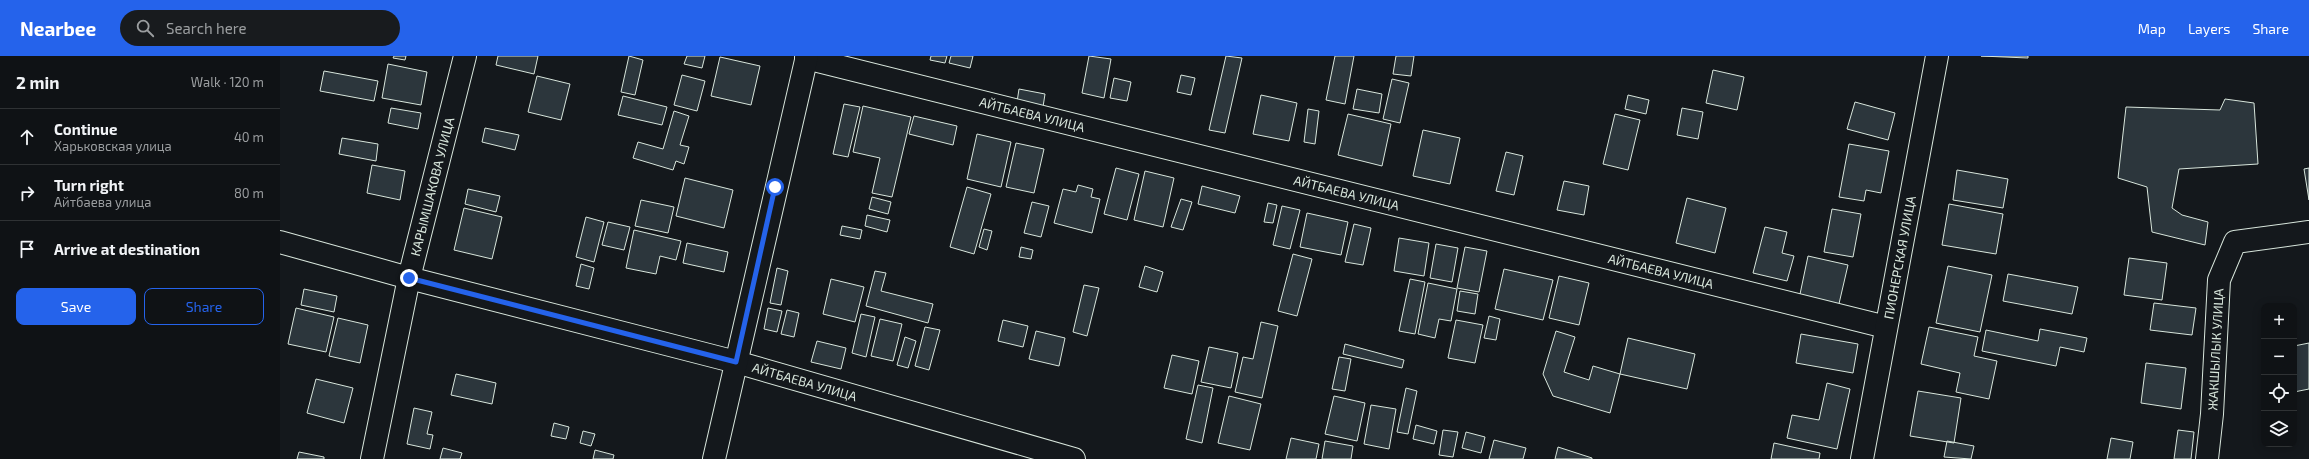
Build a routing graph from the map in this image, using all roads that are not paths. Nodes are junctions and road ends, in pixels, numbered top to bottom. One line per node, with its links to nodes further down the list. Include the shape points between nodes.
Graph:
1 (465, 56): 6 (street, КАРЫМШАКОВА УЛИЦА)
2 (1937, 56): 7 (street, ПИОНЕРСКАЯ УЛИЦА)
3 (806, 57): 7 (street, АЙТБАЕВА УЛИЦА); 8 (street)
4 (2309, 232): 13 (street, ЖАКШЫЛЫК УЛИЦА, via 2235,242 2219,280 2212,414)
5 (280, 242): 6 (street, АЙТБАЕВА УЛИЦА)
6 (409, 278): 8 (street, АЙТБАЕВА УЛИЦА); 9 (street, КАРЫМШАКОВА УЛИЦА)
7 (1886, 327): 12 (street, ПИОНЕРСКАЯ УЛИЦА)
8 (736, 362): 10 (street); 11 (street, АЙТБАЕВА УЛИЦА)
9 (372, 459)
10 (714, 459)
11 (1074, 459)
12 (1862, 459)
13 (2206, 459)

